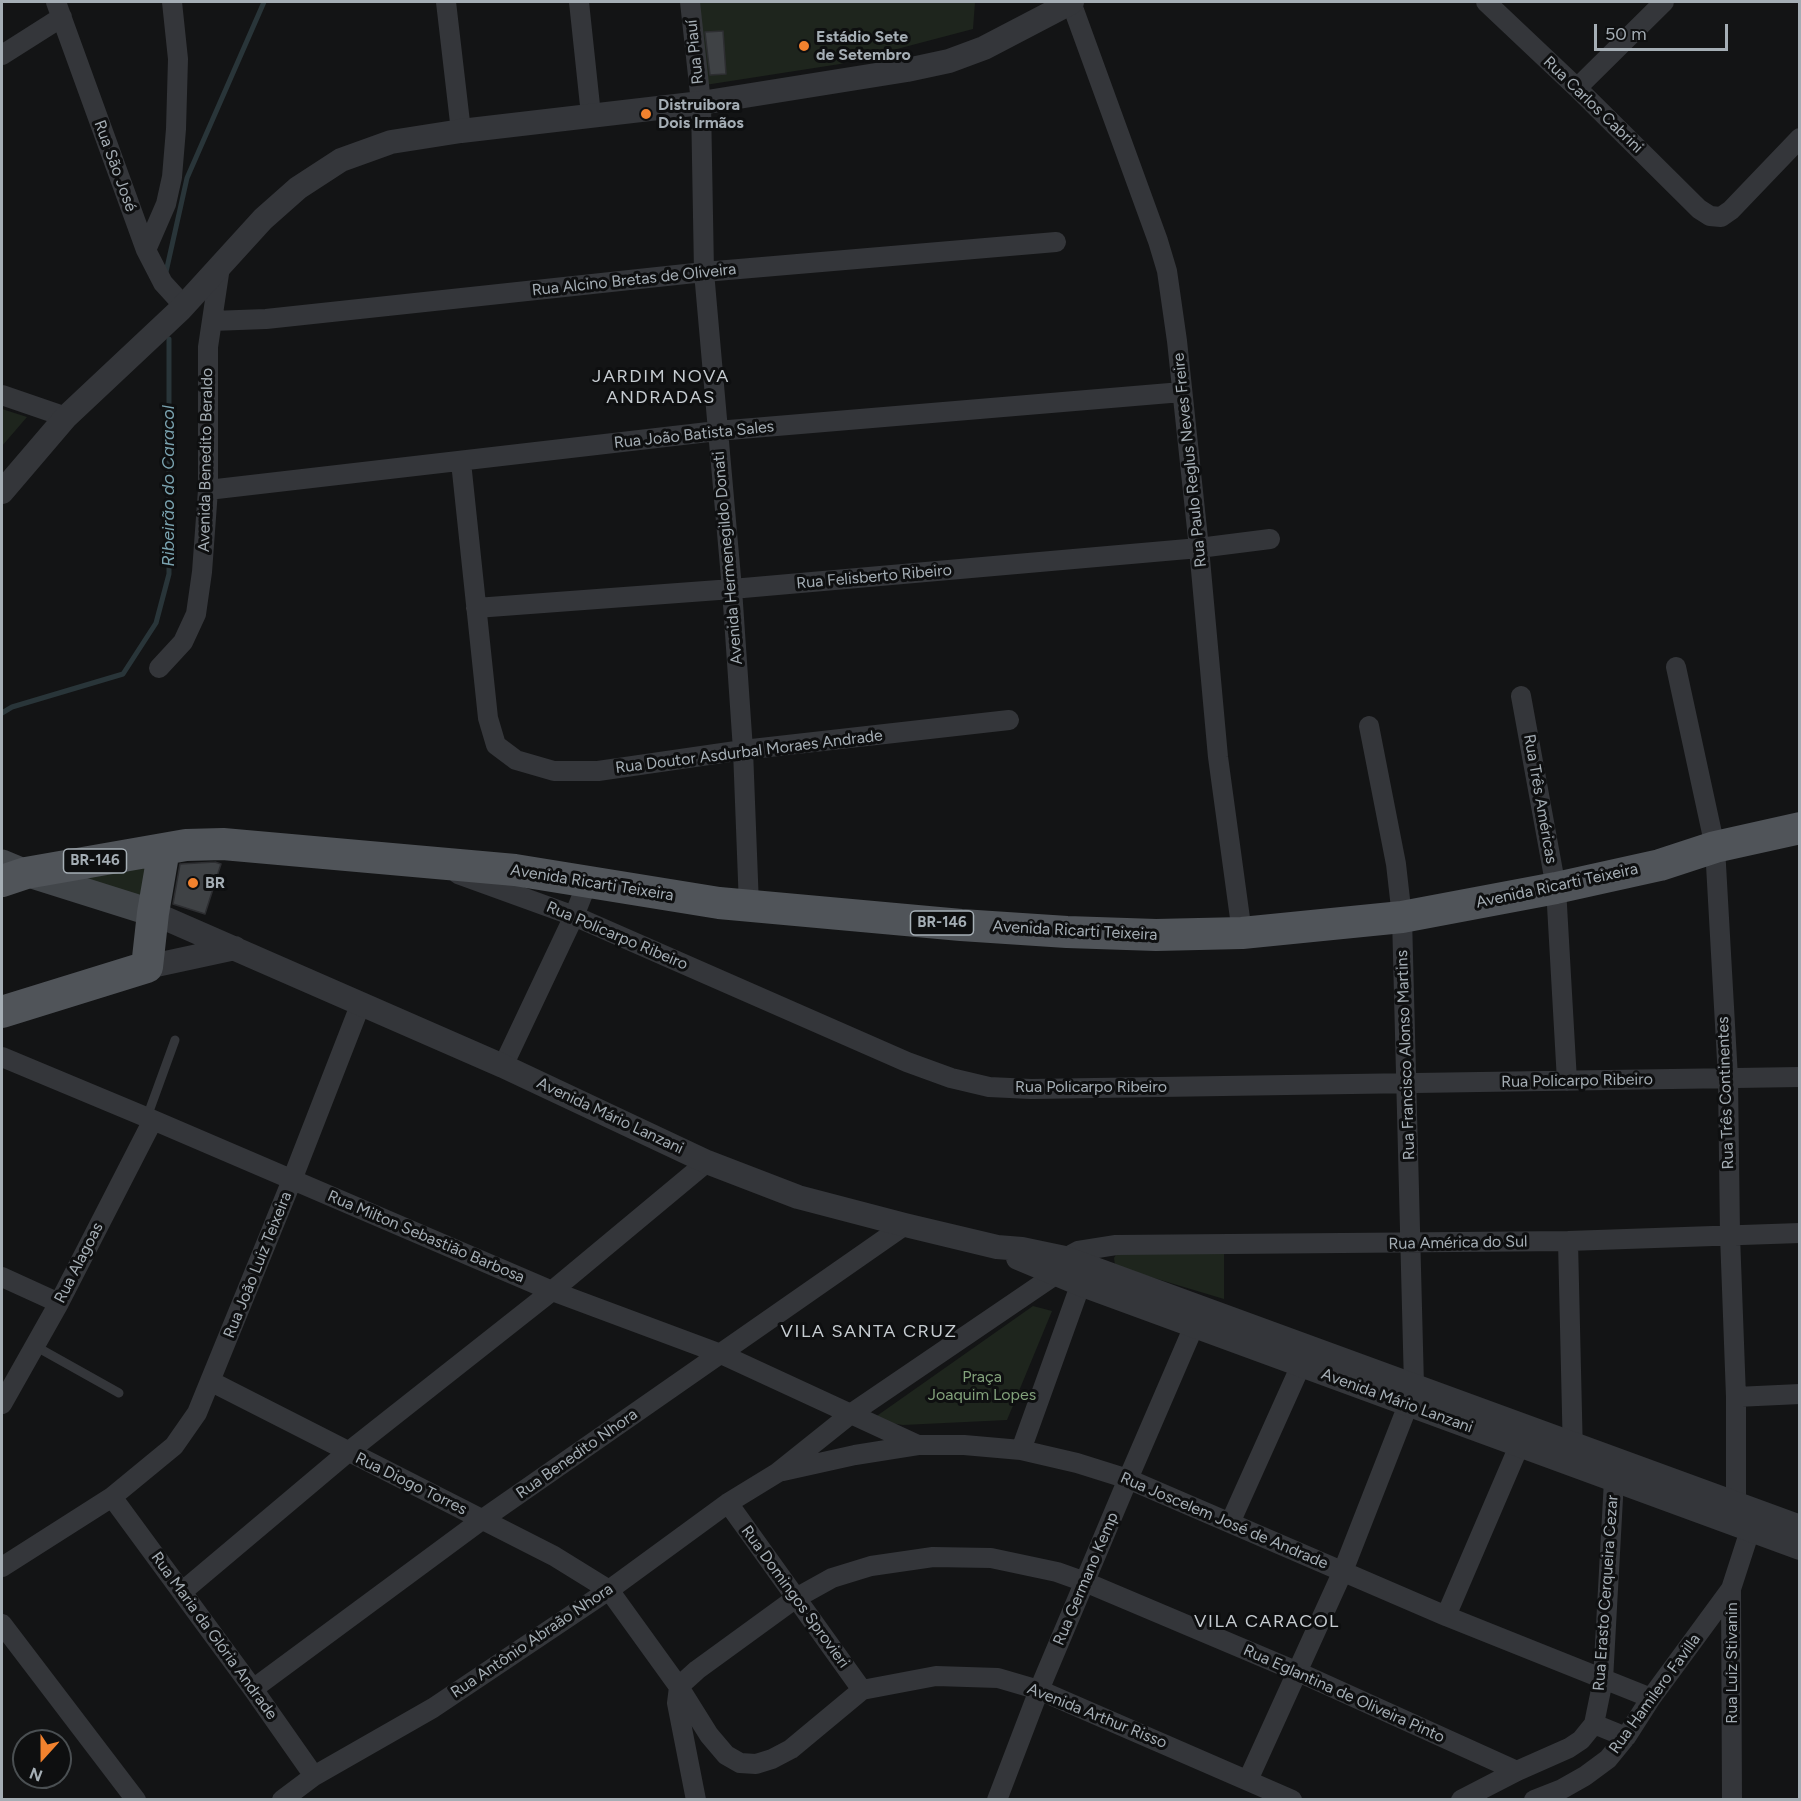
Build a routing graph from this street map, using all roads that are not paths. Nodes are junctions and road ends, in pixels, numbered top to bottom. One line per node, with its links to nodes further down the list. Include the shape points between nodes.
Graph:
1 (172, 2): 17 (street, via 178,59 172,177 166,204)
2 (446, 2): 14 (street)
3 (579, 2): 13 (street)
4 (690, 2): 12 (street, Rua Piauí)
5 (1071, 2): 9 (street); 22 (street, Rua Paulo Reglus Neves Freire, via 1167,271)
6 (1486, 2): 11 (street, Rua Carlos Cabrini)
7 (1664, 2): 11 (street)
8 (59, 9): 10 (street, Rua São José); 17 (street, Rua São José)
9 (1038, 11): 12 (street, via 984,48 949,61)
10 (2, 55)
11 (1577, 88): 15 (street, Rua Carlos Cabrini, via 1710,216 1721,217 1731,210)
12 (701, 103): 13 (street); 19 (street, Avenida Hermenegildo Donati)
13 (591, 115): 14 (street)
14 (461, 131): 18 (street, via 391,142 341,160 289,196)
15 (1800, 138)
16 (1056, 242): 19 (street, Rua Alcino Bretas de Oliveira)
17 (146, 250): 20 (street, Rua São José, via 163,283)
18 (220, 267): 20 (street); 21 (street, Avenida Benedito Beraldo)
19 (704, 272): 21 (street, Rua Alcino Bretas de Oliveira, via 266,319); 25 (street, Avenida Hermenegildo Donati)
20 (185, 305): 24 (street)
21 (212, 321): 27 (street, Avenida Benedito Beraldo, via 208,347)
22 (1182, 392): 25 (street, Rua João Batista Sales); 30 (street, Rua Paulo Reglus Neves Freire)
23 (2, 395): 24 (street)
24 (66, 417): 28 (street)
25 (717, 431): 26 (street, Rua João Batista Sales); 31 (street, Avenida Hermenegildo Donati)
26 (461, 462): 27 (street, Rua João Batista Sales); 32 (street)
27 (208, 490): 34 (street, Avenida Benedito Beraldo, via 196,614 183,642)
28 (2, 492)
29 (1270, 539): 30 (street, Rua Felisberto Ribeiro)
30 (1199, 548): 31 (street, Rua Felisberto Ribeiro); 50 (street, Rua Paulo Reglus Neves Freire, via 1218,757)
31 (732, 589): 32 (street, Rua Felisberto Ribeiro); 38 (street, Avenida Hermenegildo Donati)
32 (476, 608): 38 (street, Rua Doutor Asdurbal Moraes Andrade, via 488,718 496,745 516,760 554,771 598,771)
33 (1676, 667): 40 (street, Rua Três Continentes)
34 (159, 668)
35 (1521, 696): 45 (street, Rua Três Américas)
36 (1009, 720): 38 (street, Rua Doutor Asdurbal Moraes Andrade)
37 (1369, 726): 49 (street, Rua Francisco Alonso Martins, via 1396,864)
38 (743, 750): 46 (street, Avenida Hermenegildo Donati)
39 (1800, 828): 40 (main road, Avenida Ricarti Teixeira / BR-146)
40 (1715, 847): 45 (main road, Avenida Ricarti Teixeira / BR-146, via 1660,865); 59 (street, Rua Três Continentes)
41 (164, 849): 42 (main road, Avenida Ricarti Teixeira / BR-146, via 223,844); 43 (main road, BR-146); 47 (main road)
42 (425, 863): 44 (main road, Avenida Ricarti Teixeira / BR-146); 48 (street, Rua Policarpo Ribeiro)
43 (10, 872): 47 (main road)
44 (588, 881): 46 (main road, Avenida Ricarti Teixeira / BR-146); 48 (street)
45 (1556, 888): 49 (main road, Avenida Ricarti Teixeira / BR-146); 60 (street, Rua Três Américas)
46 (749, 906): 50 (main road, Avenida Ricarti Teixeira / BR-146, via 1067,932)
47 (153, 913): 51 (street, Avenida Mário Lanzani); 52 (main road)
48 (574, 916): 57 (street); 61 (street, Rua Policarpo Ribeiro, via 907,1062 989,1087)
49 (1402, 917): 50 (main road, Avenida Ricarti Teixeira / BR-146); 61 (street, Rua Francisco Alonso Martins)
50 (1242, 933)
51 (235, 948): 52 (street); 53 (street, Avenida Mário Lanzani)
52 (147, 967): 54 (main road)
53 (361, 1003): 57 (street, Avenida Mário Lanzani); 64 (street, Rua João Luiz Teixeira)
54 (2, 1012)
55 (175, 1040): 62 (lane)
56 (2, 1057): 62 (street, Rua Milton Sebastião Barbosa)
57 (503, 1066): 63 (street, Avenida Mário Lanzani)
58 (1800, 1077): 59 (street, Rua Policarpo Ribeiro)
59 (1728, 1078): 60 (street, Rua Policarpo Ribeiro); 67 (street, Rua Três Continentes)
60 (1567, 1081): 61 (street, Rua Policarpo Ribeiro)
61 (1407, 1083): 69 (street, Rua Francisco Alonso Martins)
62 (150, 1118): 64 (street, Rua Milton Sebastião Barbosa); 75 (street, Rua Alagoas)
63 (706, 1162): 65 (street, Avenida Mário Lanzani, via 798,1197); 74 (street)
64 (292, 1180): 74 (street, Rua Milton Sebastião Barbosa); 80 (street, Rua João Luiz Teixeira)
65 (904, 1225): 71 (street, Avenida Mário Lanzani); 78 (street, Rua Benedito Nhora)
66 (1800, 1233): 67 (street, Rua América do Sul)
67 (1730, 1235): 68 (street, Rua América do Sul); 85 (street, Rua Três Continentes)
68 (1569, 1241): 69 (street, Rua América do Sul); 91 (street)
69 (1411, 1244): 70 (street, Rua América do Sul); 84 (street, Rua Francisco Alonso Martins)
70 (1116, 1245): 71 (street, Rua América do Sul, via 1078,1251); 72 (street)
71 (1060, 1267): 72 (street, Avenida Mário Lanzani); 86 (street)
72 (1084, 1276): 76 (street, Avenida Mário Lanzani); 84 (street, Avenida Mário Lanzani); 89 (street)
73 (2, 1277): 75 (street)
74 (552, 1291): 78 (street, Rua Milton Sebastião Barbosa); 90 (street)
75 (59, 1303): 77 (street, Rua Alagoas)
76 (1194, 1326): 79 (street, Avenida Mário Lanzani); 93 (street, Rua Germano Kemp)
77 (35, 1347): 81 (lane); 82 (street, Rua Alagoas)
78 (721, 1354): 86 (street, Rua Milton Sebastião Barbosa); 98 (street, Rua Benedito Nhora)
79 (1301, 1365): 84 (street, Avenida Mário Lanzani); 99 (street)
80 (212, 1382): 90 (street, Rua Diogo Torres); 95 (street, Rua João Luiz Teixeira, via 174,1446)
81 (119, 1393)
82 (4, 1394)
83 (1800, 1394): 85 (street)
84 (1411, 1396): 88 (street, Avenida Mário Lanzani); 91 (street, Avenida Mário Lanzani); 103 (street)
85 (1736, 1397): 97 (street, Rua Três Continentes)
86 (852, 1413): 87 (street, Rua Milton Sebastião Barbosa); 92 (street)
87 (918, 1445): 89 (street, Rua Joscelem José de Andrade); 92 (street, Rua Joscelem José de Andrade)
88 (1520, 1446): 91 (street, Avenida Mário Lanzani); 109 (street)
89 (1021, 1450): 93 (street, Rua Joscelem José de Andrade)
90 (348, 1452): 98 (street, Rua Diogo Torres); 107 (street)
91 (1573, 1455): 94 (street, Avenida Mário Lanzani); 97 (street, Avenida Mário Lanzani)
92 (777, 1473): 96 (street, Rua Antônio Abraão Nhora)
93 (1128, 1479): 99 (street, Rua Joscelem José de Andrade); 104 (street, Rua Germano Kemp)
94 (1614, 1480): 97 (street, Avenida Mário Lanzani); 112 (street, Rua Erasto Cerqueira Cezar)
95 (112, 1497): 102 (street, Rua João Luiz Teixeira); 107 (street, Rua Maria da Glória Andrade)
96 (728, 1503): 106 (street, Rua Antônio Abraão Nhora); 108 (street, Rua Domingos Sprovieri)
97 (1744, 1517): 100 (street, Avenida Mário Lanzani); 101 (street, Avenida Mário Lanzani); 105 (street, Rua Luiz Stivanin)
98 (483, 1519): 106 (street, Rua Diogo Torres); 114 (street, Rua Benedito Nhora)
99 (1230, 1523): 103 (street, Rua Joscelem José de Andrade)
100 (1800, 1527)
101 (1800, 1548)
102 (2, 1568)
103 (1343, 1571): 109 (street, Rua Joscelem José de Andrade); 111 (street)
104 (1085, 1582): 108 (street, Rua Eglantina de Oliveira Pinto, via 991,1558 933,1557 871,1566 832,1578); 111 (street, Rua Eglantina de Oliveira Pinto); 116 (street, Rua Germano Kemp)
105 (1731, 1589): 117 (street, Rua Hamilero Favilla); 133 (street, Rua Luiz Stivanin)
106 (609, 1590): 113 (street, Avenida Arthur Risso); 122 (street, Rua Antônio Abraão Nhora, via 433,1708)
107 (183, 1591): 114 (street, Rua Maria da Glória Andrade)
108 (796, 1598): 113 (street, Rua Eglantina de Oliveira Pinto, via 697,1670); 115 (street, Rua Domingos Sprovieri)
109 (1446, 1616): 112 (street, Rua Joscelem José de Andrade)
110 (2, 1624): 126 (street)
111 (1298, 1672): 121 (street, Rua Eglantina de Oliveira Pinto); 123 (street)
112 (1603, 1680): 117 (street, Rua Joscelem José de Andrade); 118 (street, Rua Erasto Cerqueira Cezar)
113 (680, 1688): 115 (street, Avenida Arthur Risso, via 709,1736 726,1755 741,1763 756,1764 791,1749); 128 (street, via 679,1719)
114 (253, 1689): 122 (street, Rua Maria da Glória Andrade)
115 (862, 1690): 116 (street, Avenida Arthur Risso, via 936,1676 998,1678)
116 (1040, 1690): 123 (street, Avenida Arthur Risso); 129 (street, Rua Germano Kemp)
117 (1651, 1698): 119 (street, Rua Hamilero Favilla)
118 (1594, 1724): 119 (street); 120 (street, via 1581,1740)
119 (1626, 1737): 125 (street, Rua Hamilero Favilla, via 1608,1759)
120 (1553, 1757): 121 (street); 125 (street)
121 (1517, 1771): 131 (street)
122 (314, 1776): 127 (street, Rua Antônio Abraão Nhora)
123 (1248, 1780): 124 (street, Avenida Arthur Risso)
124 (1267, 1794): 130 (street, Avenida Arthur Risso)
125 (1562, 1794): 132 (street, Rua Hamilero Favilla)
126 (136, 1800)
127 (282, 1800)
128 (696, 1800)
129 (997, 1800)
130 (1292, 1800)
131 (1461, 1800)
132 (1534, 1800)
133 (1732, 1800)

